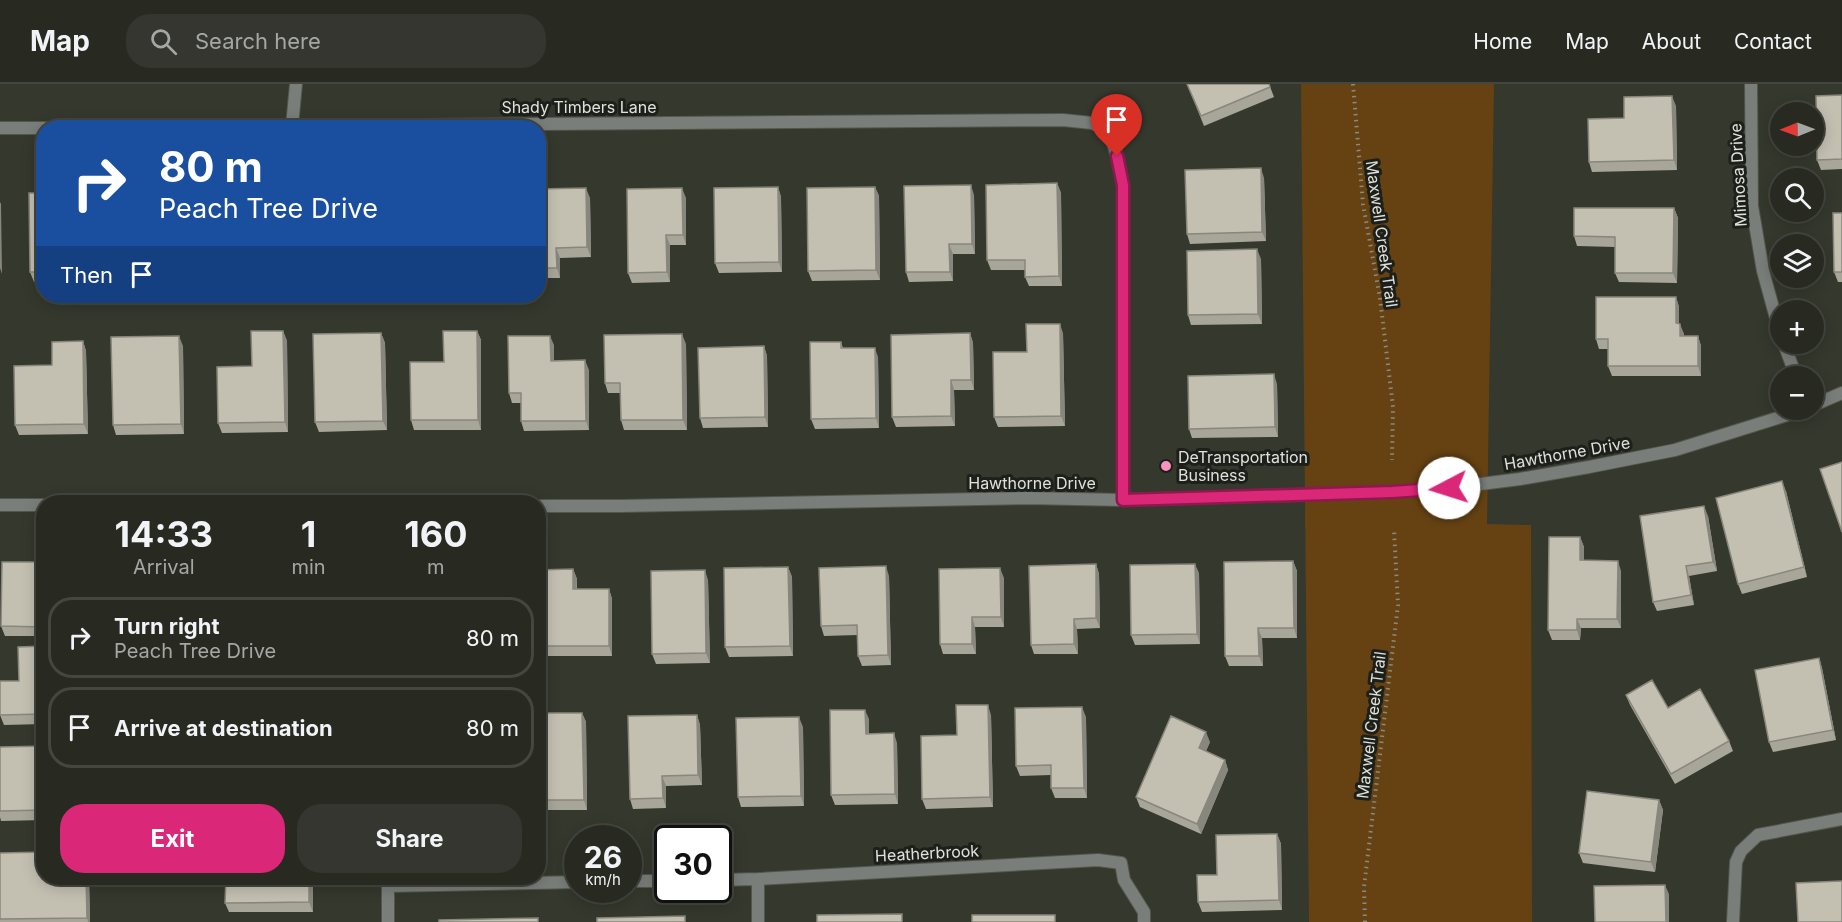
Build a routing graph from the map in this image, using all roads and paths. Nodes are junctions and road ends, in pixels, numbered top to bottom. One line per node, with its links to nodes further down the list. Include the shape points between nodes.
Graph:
1 (296, 84): 4 (street)
2 (1353, 84): 12 (path, Maxwell Creek Trail, via 1363,204 1380,298 1393,407)
3 (1751, 84): 8 (street, Mimosa Drive, via 1752,206)
4 (293, 120)
5 (546, 124): 13 (street, Shady Timbers Lane, via 1063,120 1092,123 1109,131 1123,185)
6 (0, 128): 7 (street, Shady Timbers Lane)
7 (36, 128)
8 (1771, 300)
9 (1842, 393): 10 (street)
10 (1824, 401)
11 (1771, 420): 13 (street, Hawthorne Drive, via 1675,450 1520,479 1392,492)
12 (1392, 460)
13 (1123, 500): 16 (street, Hawthorne Drive)
14 (0, 505): 15 (street)
15 (36, 505)
16 (546, 506)
17 (1394, 530): 27 (path, Maxwell Creek Trail, via 1398,605 1364,887)
18 (1842, 819): 28 (street, via 1758,836 1741,851 1736,862)
19 (758, 879): 20 (street, Heatherbrook); 25 (street); 26 (street, Heatherbrook, via 1098,860 1120,864 1124,880 1144,912)
20 (732, 880)
21 (546, 882): 22 (street)
22 (564, 882)
23 (388, 885): 24 (street)
24 (388, 922)
25 (758, 922)
26 (1144, 922)
27 (1365, 922)
28 (1733, 922)

